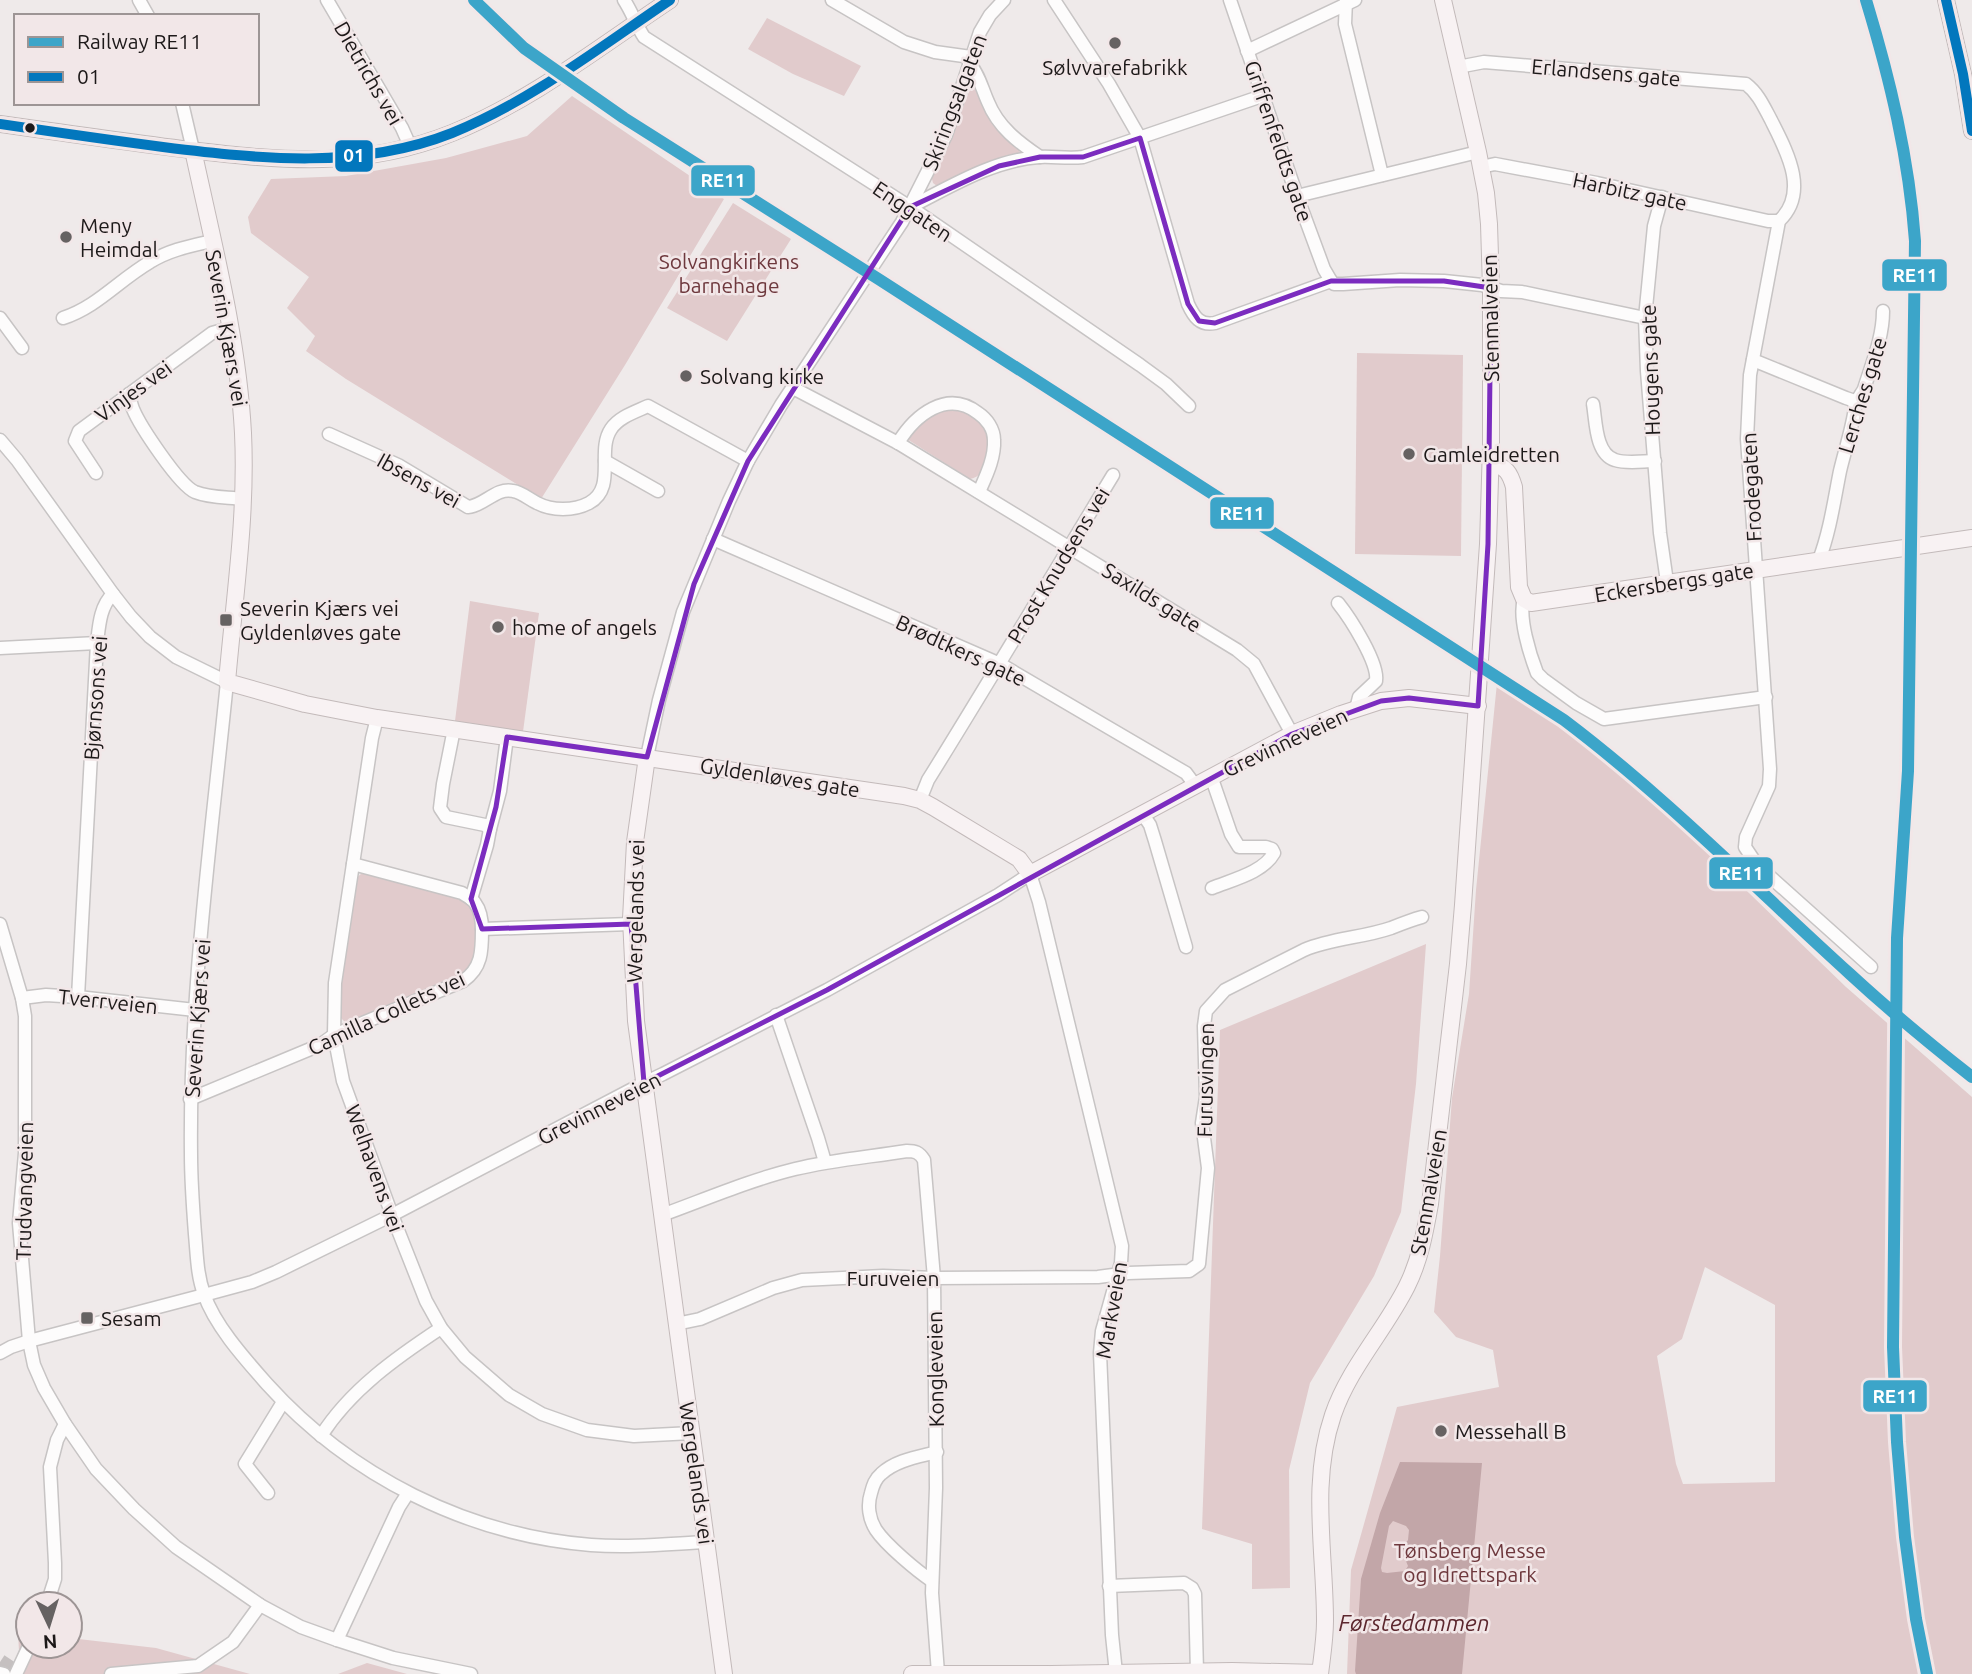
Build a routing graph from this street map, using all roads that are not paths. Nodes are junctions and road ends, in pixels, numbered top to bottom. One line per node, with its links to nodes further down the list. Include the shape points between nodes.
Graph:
1 (327, 0): 21 (street, Dietrichs vei)
2 (624, 0): 11 (street, Enggaten)
3 (670, 0): 11 (main road)
4 (832, 0): 13 (street, via 904,42)
5 (1004, 0): 13 (street, Skiringsalgaten, via 980,32)
6 (1054, 0): 20 (street)
7 (1230, 0): 12 (street, Griffenfeldts gate)
8 (1443, 0): 14 (main road, Stenmalveien)
9 (1947, 0): 19 (main road)
10 (1349, 2): 12 (street); 25 (street, via 1345,24)
11 (636, 22): 21 (main road, via 513,104); 28 (street, Enggaten, via 644,37)
12 (1247, 51): 16 (street, Griffenfeldts gate)
13 (970, 60): 23 (street, via 1000,124); 28 (street, Skiringsalgaten, via 946,135)
14 (1458, 67): 15 (street, Erlandsens gate, via 1484,62 1730,82); 24 (main road, Stenmalveien)
15 (1753, 89): 29 (street, Frodegaten, via 1793,169 1791,200)
16 (1262, 96): 20 (street); 26 (street, Griffenfeldts gate)
17 (182, 105): 22 (street)
18 (0, 124): 22 (main road)
19 (1972, 131)
20 (1140, 138): 23 (street, via 1083,157); 31 (street, via 1188,304 1199,321 1215,323)
21 (411, 146): 22 (main road, via 360,157 301,160)
22 (192, 150): 30 (main road, Severin Kjærs vei)
23 (1040, 157): 28 (street, via 973,176)
24 (1480, 159): 25 (street, Harbitz gate); 27 (street, Harbitz gate); 32 (main road, Stenmalveien)
25 (1382, 175): 26 (street, Harbitz gate)
26 (1297, 196): 31 (street, Griffenfeldts gate)
27 (1662, 197): 29 (street, Harbitz gate); 34 (street, Hougens gate, via 1654,226)
28 (910, 207): 40 (street, Wergelands vei); 44 (street, Enggaten, via 1140,365)
29 (1779, 221): 39 (street, Frodegaten)
30 (212, 242): 36 (street, via 149,262 87,309); 37 (main road, Severin Kjærs vei)
31 (1331, 281): 32 (street, via 1444,281)
32 (1491, 288): 34 (street); 51 (main road, Stenmalveien)
33 (1883, 311): 43 (street, Lerches gate, via 1879,343)
34 (1645, 317): 50 (street, Hougens gate)
35 (0, 318): 38 (street)
36 (62, 318)
37 (230, 328): 41 (street, Vinjes vei, via 212,333); 56 (main road, Severin Kjærs vei, via 240,391)
38 (22, 348)
39 (1753, 360): 43 (street); 61 (street, Frodegaten, via 1747,439)
40 (793, 388): 47 (street, Saxilds gate); 49 (street, Wergelands vei)
41 (129, 394): 52 (street, Vinjes vei, via 76,436); 56 (street, via 141,423 188,488)
42 (1593, 404): 50 (street, Hougens gate, via 1605,454 1616,461)
43 (1855, 405): 60 (street, Lerches gate, via 1828,537)
44 (1189, 407)
45 (328, 434): 48 (street, Ibsens vei, via 398,465 468,507 509,490 544,507 584,505 602,489)
46 (0, 440): 63 (street)
47 (898, 443): 55 (street, Saxilds gate); 55 (street, via 935,407 957,404 976,411 993,431 994,441)
48 (605, 461): 49 (street, Ibsens vei, via 611,429 623,417 648,406); 54 (street)
49 (748, 461): 58 (street, Wergelands vei)
50 (1655, 461): 62 (street, Hougens gate)
51 (1491, 464): 64 (main road, via 1506,470 1514,487 1519,587); 71 (main road, Stenmalveien)
52 (96, 473)
53 (1113, 475): 59 (street, Prost Knudsens vei)
54 (658, 491)
55 (979, 492): 59 (street, Saxilds gate)
56 (243, 499): 69 (main road, Severin Kjærs vei)
57 (1972, 538): 60 (main road, Eckersbergs gate)
58 (713, 539): 68 (street, Brødtkers gate); 77 (street, Wergelands vei, via 673,644)
59 (1069, 548): 68 (street, Prost Knudsens vei); 75 (street, Saxilds gate, via 1250,659)
60 (1819, 560): 61 (main road, Eckersbergs gate)
61 (1757, 569): 62 (main road, Eckersbergs gate); 70 (street, Frodegaten)
62 (1667, 582): 64 (main road, Eckersbergs gate, via 1538,603)
63 (113, 594): 66 (street, Bjørnsons vei, via 103,607); 69 (street, Gyldenløves gate, via 150,637 176,657)
64 (1524, 599): 70 (street, via 1522,621 1537,673 1604,719)
65 (1338, 603): 72 (street, via 1376,670 1377,681 1359,698)
66 (97, 643): 67 (street); 93 (street, Bjørnsons vei)
67 (0, 648)
68 (1000, 664): 79 (street, Brødtkers gate, via 1186,773); 80 (street, Prost Knudsens vei)
69 (227, 682): 73 (main road, Gyldenløves gate); 95 (street, Severin Kjærs vei)
70 (1766, 697): 92 (street, Frodegaten, via 1769,786 1745,847 1757,865)
71 (1478, 706): 72 (main road, Grevinneveien, via 1409,698); 132 (main road, Stenmalveien, via 1458,964 1430,1204 1407,1286 1344,1390 1325,1448 1320,1505 1325,1623)
72 (1356, 709): 75 (main road, Grevinneveien)
73 (377, 718): 74 (main road, Gyldenløves gate); 83 (street, Welhavens vei)
74 (454, 729): 76 (main road, Gyldenløves gate); 82 (street, via 440,808 443,816)
75 (1292, 734): 78 (main road, Grevinneveien)
76 (508, 737): 77 (main road, Gyldenløves gate); 82 (street)
77 (647, 757): 80 (main road, Gyldenløves gate); 89 (main road, Wergelands vei, via 635,842)
78 (1212, 776): 79 (main road, Grevinneveien); 85 (street, via 1239,847 1266,847 1273,853 1244,876)
79 (1195, 785): 81 (main road, Grevinneveien)
80 (920, 800): 84 (main road, Gyldenløves gate, via 1019,859)
81 (1142, 813): 84 (main road, Grevinneveien); 91 (street, via 1156,841)
82 (490, 829): 86 (street)
83 (353, 864): 86 (street); 97 (street, Welhavens vei, via 335,983)
84 (1030, 874): 96 (street, Grevinneveien); 103 (street, Markveien, via 1122,1246)
85 (1212, 888)
86 (471, 899): 90 (street, Camilla Collets vei, via 482,917)
87 (1422, 917): 103 (street, Furusvingen, via 1316,945 1217,997 1206,1011 1204,1027 1202,1124 1208,1168 1199,1264 1189,1270)
88 (0, 924): 94 (street, Trudvangveien)
89 (631, 924): 90 (street); 98 (main road, Wergelands vei)
90 (482, 929): 97 (street, Camilla Collets vei, via 482,955 471,976)
91 (1186, 947)
92 (1871, 967)
93 (78, 997): 94 (street, Tverrveien); 95 (street, Tverrveien)
94 (22, 998): 108 (street, Trudvangveien, via 25,1141 19,1234)
95 (195, 1010): 99 (street, Severin Kjærs vei)
96 (776, 1015): 98 (street, Grevinneveien); 100 (street)
97 (334, 1035): 99 (street, Camilla Collets vei); 101 (street, Welhavens vei, via 344,1081)
98 (644, 1083): 101 (street, Grevinneveien); 102 (main road, Wergelands vei)
99 (190, 1099): 105 (street, Severin Kjærs vei, via 191,1183)
100 (825, 1162): 102 (street, via 760,1179); 104 (street, Kongleveien, via 907,1151 920,1154)
101 (392, 1215): 105 (street, Grevinneveien, via 275,1272); 107 (street, Welhavens vei, via 418,1284)
102 (662, 1215): 106 (main road, Wergelands vei)
103 (1118, 1274): 104 (street, Furuveien); 119 (street, Markveien, via 1100,1353)
104 (934, 1278): 106 (street, Furuveien, via 802,1280); 114 (street, Kongleveien)
105 (204, 1295): 108 (street, Grevinneveien); 110 (street, Severin Kjærs vei, via 230,1339)
106 (676, 1324): 112 (main road, Wergelands vei)
107 (441, 1328): 112 (street, Welhavens vei, via 481,1373 542,1414 587,1430 634,1436); 113 (street, via 361,1389)
108 (29, 1341): 109 (street, Grevinneveien); 111 (street, Trudvangveien, via 34,1365)
109 (0, 1353)
110 (283, 1402): 113 (street, Severin Kjærs vei); 115 (street, via 245,1464)
111 (65, 1424): 120 (street, via 50,1466 55,1563); 121 (street, Trudvangveien, via 96,1469 176,1547)
112 (692, 1433): 117 (main road, Wergelands vei)
113 (321, 1436): 116 (street, Severin Kjærs vei)
114 (936, 1452): 118 (street, Kongleveien); 118 (street, Kongleveien, via 884,1471 874,1482 869,1499 876,1530)
115 (268, 1493)
116 (408, 1493): 117 (street, Severin Kjærs vei, via 463,1518 559,1541 630,1547); 122 (street)
117 (706, 1542): 127 (main road, Wergelands vei)
118 (932, 1581): 129 (street, Kongleveien)
119 (1109, 1586): 123 (street, via 1184,1583 1192,1588); 124 (street, Markveien)
120 (51, 1590)
121 (260, 1605): 122 (street, Trudvangveien); 125 (street, via 233,1642 198,1666)
122 (337, 1640): 126 (street, Trudvangveien, via 393,1658)
123 (1197, 1672): 124 (main road); 132 (main road)
124 (1116, 1673): 131 (main road)
125 (111, 1674)
126 (471, 1674)
127 (724, 1674)
128 (912, 1674): 129 (main road)
129 (938, 1674): 130 (main road)
130 (962, 1674): 131 (main road)
131 (1050, 1674)
132 (1320, 1674)

